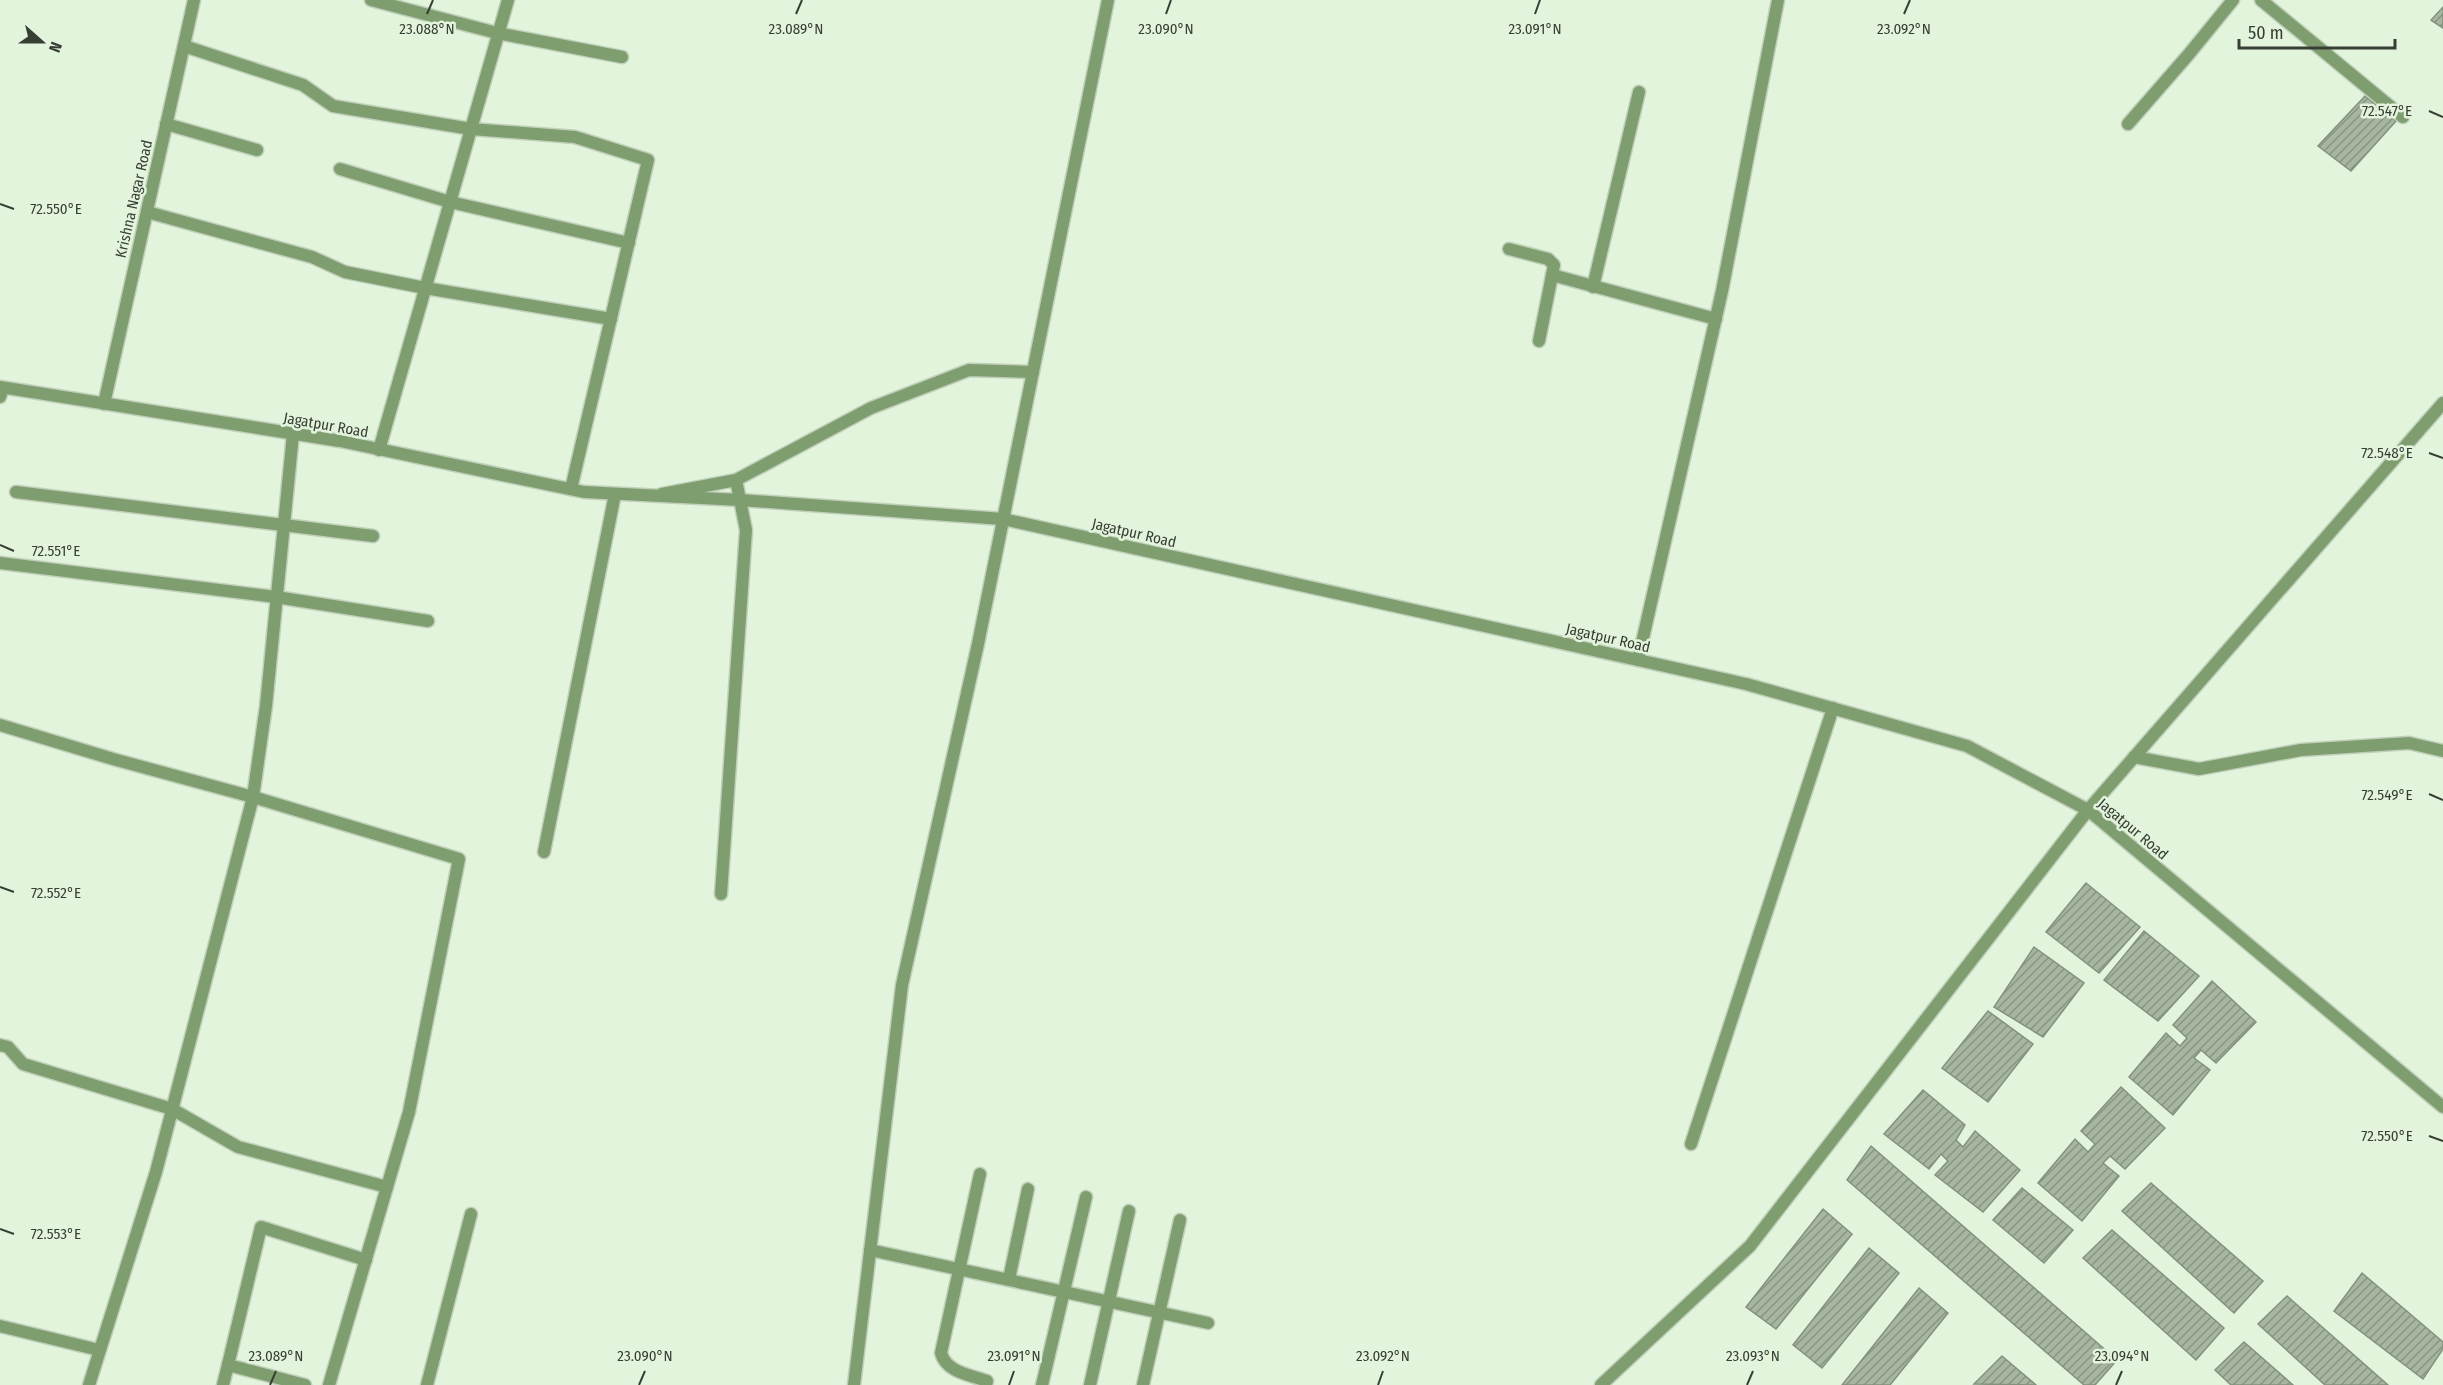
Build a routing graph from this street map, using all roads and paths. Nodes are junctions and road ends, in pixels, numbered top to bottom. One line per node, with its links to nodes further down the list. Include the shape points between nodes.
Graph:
1 (194, 0): 9 (street, Krishna Nagar Road)
2 (370, 0): 8 (street)
3 (508, 0): 8 (street)
4 (1107, 0): 28 (street)
5 (1778, 0): 26 (street)
6 (2233, 0): 14 (street)
7 (2261, 0): 12 (street)
8 (497, 33): 10 (street); 15 (street)
9 (184, 46): 13 (street, Krishna Nagar Road); 15 (street, via 303,85 333,106)
10 (622, 57)
11 (1639, 92): 23 (street)
12 (2403, 117)
13 (166, 124): 16 (street); 19 (street, Krishna Nagar Road)
14 (2128, 124)
15 (471, 129): 18 (street); 20 (street, via 575,137 648,160)
16 (257, 150)
17 (340, 169): 18 (street)
18 (450, 202): 20 (street); 24 (street)
19 (147, 212): 24 (street, via 312,257 345,272); 31 (street, Krishna Nagar Road)
20 (629, 243): 25 (street)
21 (1509, 249): 22 (street, via 1548,259 1554,265)
22 (1552, 275): 23 (street); 27 (street)
23 (1593, 287): 26 (street)
24 (425, 288): 25 (street); 33 (street)
25 (611, 319): 35 (street)
26 (1716, 319): 46 (street)
27 (1539, 341)
28 (1033, 372): 34 (street, Jagatpur Road, via 969,370 871,408); 40 (street)
29 (1, 390): 31 (street, Jagatpur Road)
30 (2443, 403): 50 (street)
31 (104, 404): 32 (street, Jagatpur Road)
32 (293, 434): 33 (street, Jagatpur Road); 41 (street)
33 (379, 450): 35 (street, Jagatpur Road)
34 (736, 480): 38 (street, Jagatpur Road); 39 (street)
35 (570, 489): 37 (street, Jagatpur Road)
36 (16, 492): 41 (street)
37 (615, 494): 38 (street, Jagatpur Road); 53 (street)
38 (646, 497): 39 (street, Jagatpur Road)
39 (740, 500): 40 (street, Jagatpur Road); 54 (street, via 746,530)
40 (1003, 519): 46 (street, Jagatpur Road); 66 (street, via 902,985)
41 (285, 524): 42 (street); 44 (street)
42 (373, 536)
43 (0, 564): 44 (street)
44 (276, 597): 45 (street); 51 (street)
45 (428, 621)
46 (1638, 660): 47 (street, Jagatpur Road)
47 (1833, 708): 52 (street, Jagatpur Road, via 1967,746); 58 (street)
48 (0, 725): 51 (street)
49 (2443, 751): 50 (street, via 2409,743 2301,750 2199,769)
50 (2134, 757): 52 (street)
51 (253, 797): 57 (street); 60 (street, via 459,860 409,1112)
52 (2088, 810): 56 (street, Jagatpur Road); 87 (street, via 1750,1246)
53 (544, 852)
54 (721, 894)
55 (0, 1045): 57 (street, via 8,1047 23,1064)
56 (2443, 1107)
57 (172, 1108): 60 (street, via 238,1147); 75 (street, via 156,1172)
58 (1691, 1144)
59 (980, 1174): 68 (street)
60 (387, 1187): 67 (street)
61 (1028, 1189): 69 (street)
62 (1086, 1197): 70 (street)
63 (1129, 1211): 71 (street)
64 (471, 1214): 81 (street)
65 (1180, 1220): 72 (street)
66 (870, 1250): 68 (street); 82 (street)
67 (366, 1260): 76 (street, via 261,1227); 80 (street)
68 (959, 1270): 69 (street); 83 (street, via 941,1353 949,1366 987,1381)
69 (1009, 1280): 70 (street)
70 (1065, 1293): 71 (street); 84 (street)
71 (1109, 1302): 72 (street); 85 (street)
72 (1160, 1312): 73 (street); 86 (street)
73 (1208, 1323)
74 (0, 1326): 75 (street)
75 (99, 1350): 77 (street)
76 (228, 1365): 78 (street); 79 (street)
77 (89, 1385)
78 (223, 1385)
79 (305, 1385)
80 (329, 1385)
81 (427, 1385)
82 (854, 1385)
83 (986, 1385)
84 (1042, 1385)
85 (1090, 1385)
86 (1143, 1385)
87 (1601, 1385)

